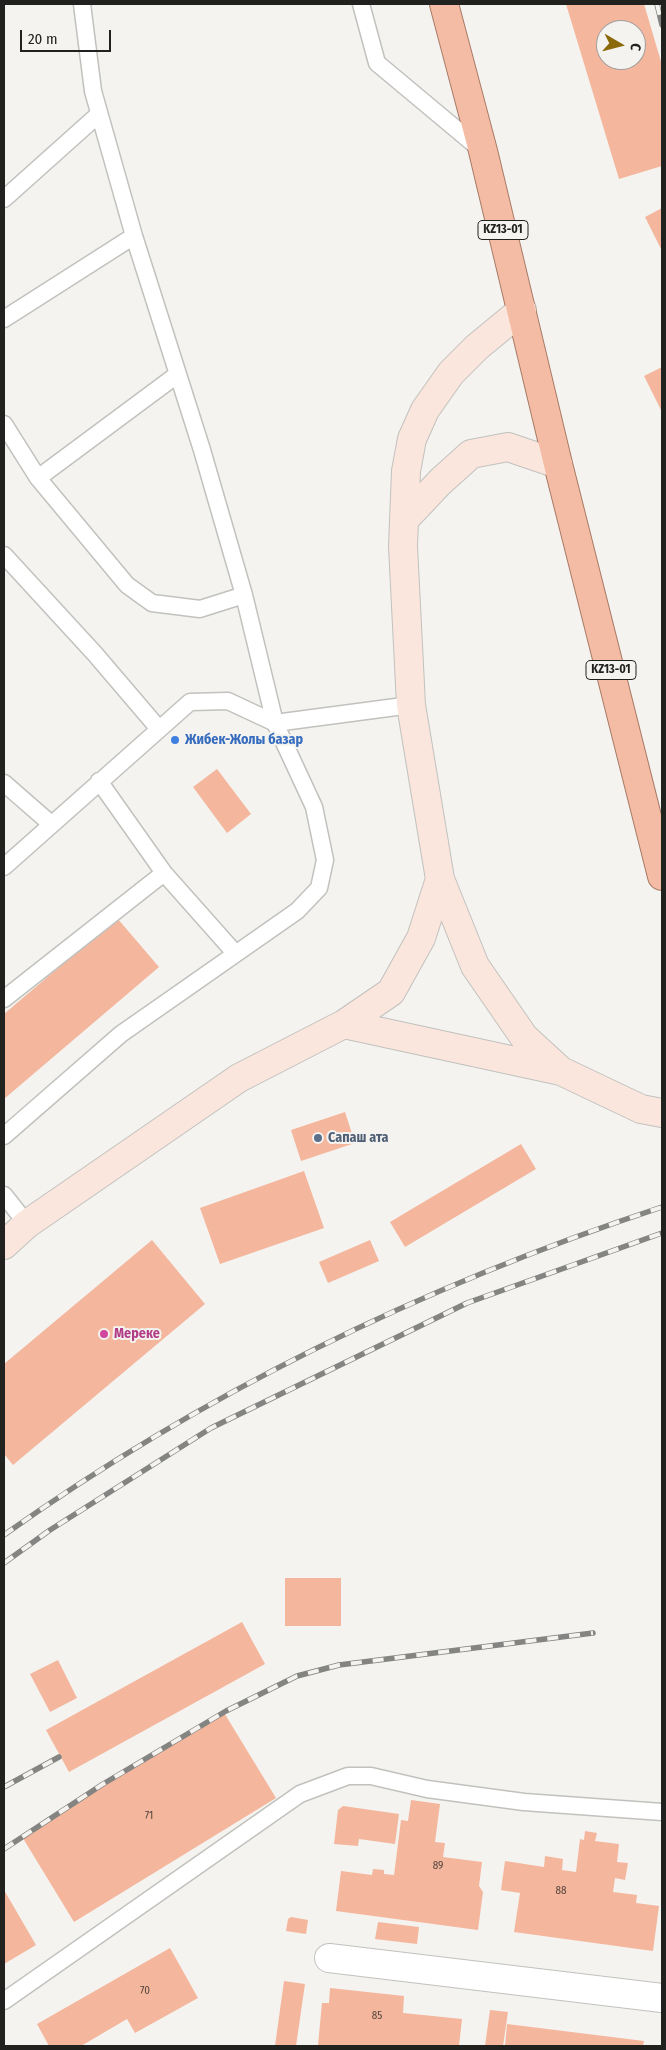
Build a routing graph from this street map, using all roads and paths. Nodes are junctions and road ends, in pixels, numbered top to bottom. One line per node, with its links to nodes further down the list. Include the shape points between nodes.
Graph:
1 (82, 4): 4 (lane)
2 (361, 4): 5 (lane, via 377,62)
3 (444, 4): 5 (highway, KZ13-01)
4 (99, 114): 6 (lane); 7 (lane)
5 (483, 151): 8 (highway, KZ13-01)
6 (4, 199)
7 (134, 236): 9 (lane); 10 (lane)
8 (522, 310): 12 (highway, KZ13-01); 14 (main road, via 451,373 425,410 412,440 406,471)
9 (4, 319)
10 (178, 374): 13 (lane); 16 (lane)
11 (4, 424): 13 (lane)
12 (558, 464): 14 (main road, via 508,447 471,454); 25 (highway, KZ13-01)
13 (38, 478): 16 (lane, via 127,585 152,603 200,609)
14 (406, 518): 17 (main road, via 403,546)
15 (4, 555): 19 (lane)
16 (244, 595): 18 (lane)
17 (411, 705): 18 (lane); 26 (main road)
18 (275, 723): 19 (lane, via 228,701 190,702); 27 (lane, via 314,807 325,860 319,888 297,911)
19 (159, 729): 20 (lane)
20 (99, 781): 22 (lane); 24 (lane)
21 (4, 783): 22 (lane)
22 (51, 824): 23 (lane)
23 (4, 867)
24 (164, 873): 27 (lane); 28 (lane)
25 (662, 876)
26 (440, 879): 29 (main road, via 421,938 391,992); 30 (main road, via 475,966 524,1037)
27 (235, 953): 32 (lane, via 121,1034)
28 (4, 999)
29 (344, 1024): 30 (main road); 34 (main road, via 239,1078)
30 (561, 1072): 31 (main road, via 641,1109)
31 (662, 1113)
32 (4, 1136)
33 (4, 1195): 34 (lane)
34 (27, 1224): 35 (main road)
35 (4, 1245)
36 (662, 1812): 39 (lane, via 524,1802 428,1789 371,1776 348,1776 300,1794)
37 (329, 1958): 38 (street)
38 (662, 1998)
39 (4, 2001)

